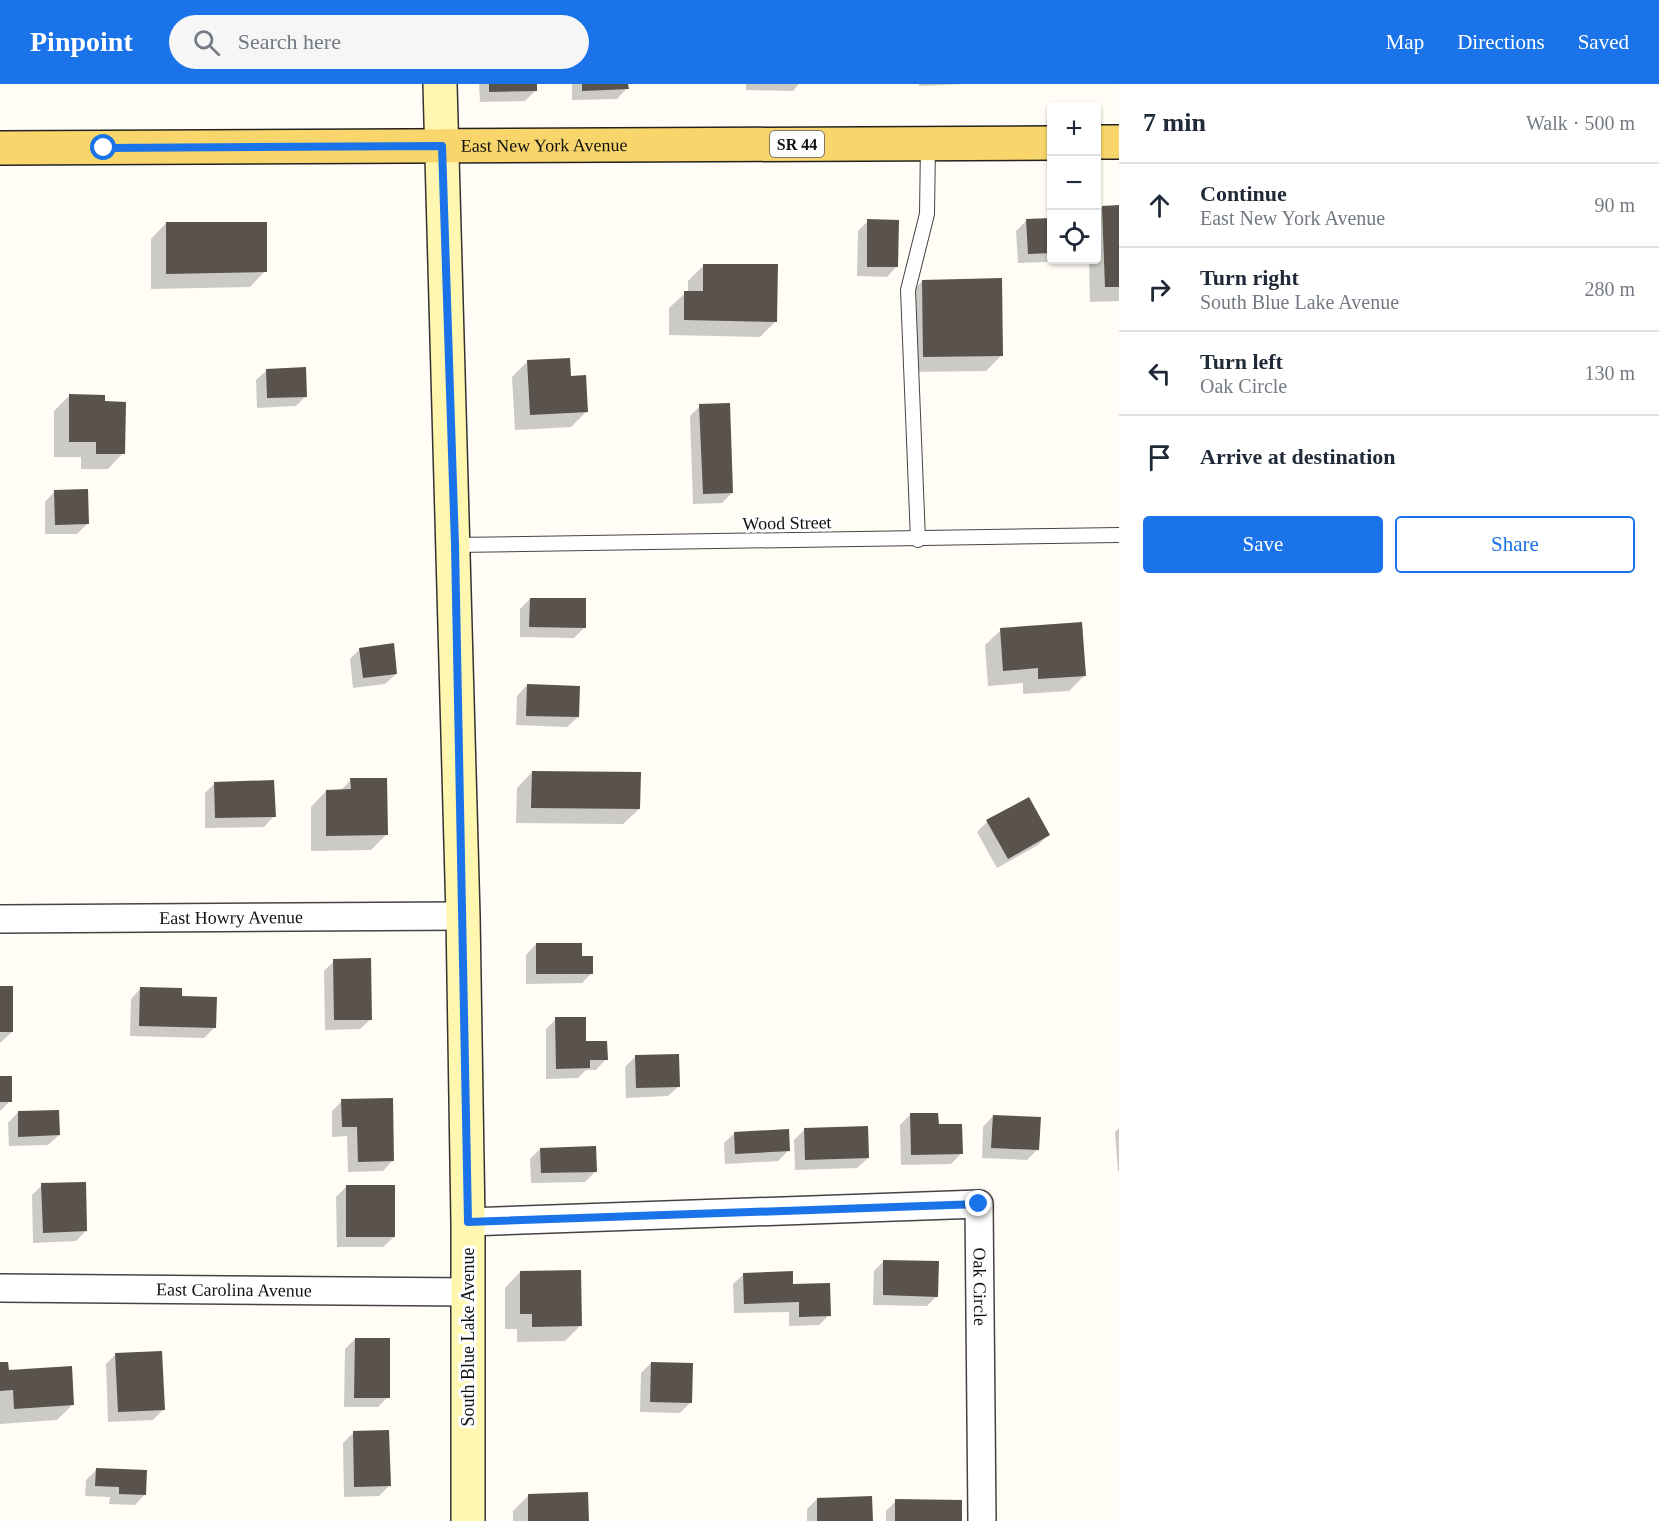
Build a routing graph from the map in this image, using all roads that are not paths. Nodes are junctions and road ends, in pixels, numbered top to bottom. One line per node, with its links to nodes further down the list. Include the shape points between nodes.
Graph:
1 (440, 84): 6 (main road, South Blue Lake Avenue)
2 (1101, 142): 3 (main road)
3 (1119, 142)
4 (1047, 143): 5 (main road, East New York Avenue / SR 44)
5 (928, 144): 6 (main road, East New York Avenue / SR 44); 9 (lane, via 927,214 908,290)
6 (442, 146): 7 (main road, East New York Avenue / SR 44); 10 (main road, South Blue Lake Avenue)
7 (0, 148)
8 (1119, 535): 9 (lane, Wood Street)
9 (918, 540): 10 (lane, Wood Street)
10 (455, 545): 11 (main road, South Blue Lake Avenue)
11 (463, 916): 12 (street, East Howry Avenue); 13 (main road, South Blue Lake Avenue)
12 (0, 919)
13 (468, 1222): 15 (main road, South Blue Lake Avenue); 17 (street, Oak Circle, via 979,1204)
14 (0, 1288): 15 (street, East Carolina Avenue)
15 (468, 1292): 16 (main road, South Blue Lake Avenue)
16 (468, 1521)
17 (982, 1521)

